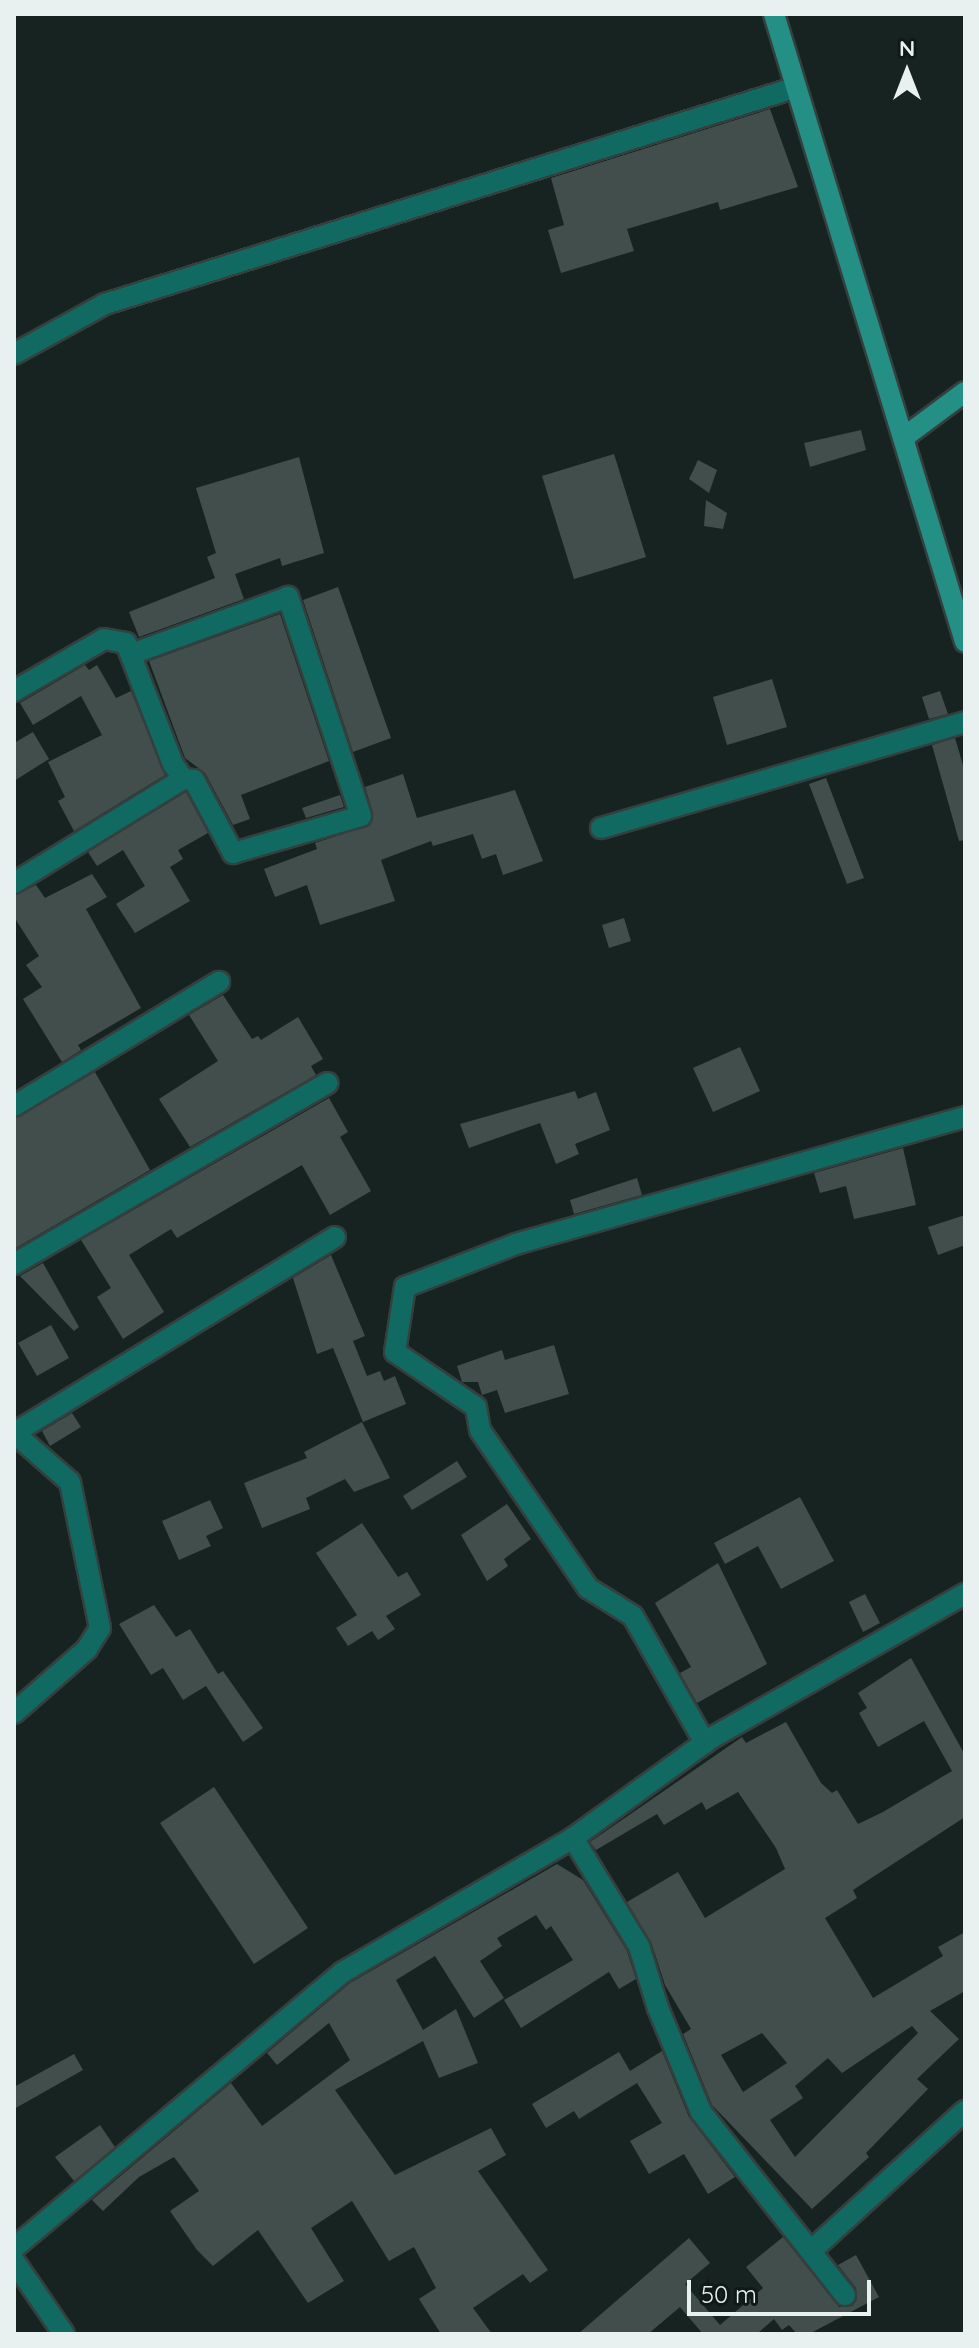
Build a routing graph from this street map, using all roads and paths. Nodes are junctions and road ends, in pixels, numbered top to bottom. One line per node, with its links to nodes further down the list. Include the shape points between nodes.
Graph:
1 (774, 14): 2 (street)
2 (794, 88): 3 (street, via 105,304); 5 (street)
3 (14, 354)
4 (965, 392): 5 (street)
5 (903, 438): 6 (street)
6 (965, 642)
7 (131, 654): 8 (street, via 126,643 104,639); 10 (street); 10 (street, via 288,597 361,816 233,853 194,780)
8 (14, 691)
9 (965, 722): 11 (street)
10 (183, 779): 12 (street)
11 (601, 828)
12 (14, 883)
13 (219, 982): 15 (street)
14 (328, 1083): 18 (street)
15 (14, 1106)
16 (965, 1117): 22 (street, via 516,1244 405,1287 395,1352 476,1407 480,1430 588,1588 633,1616)
17 (335, 1237): 19 (street)
18 (14, 1264)
19 (14, 1433): 21 (street, via 70,1482 100,1628 87,1649)
20 (965, 1594): 22 (street)
21 (14, 1713)
22 (705, 1743): 23 (street)
23 (573, 1838): 25 (street, via 343,1972); 26 (street, via 639,1946 701,2112)
24 (965, 2111): 26 (street)
25 (14, 2248)
26 (812, 2250): 28 (street)
27 (14, 2261): 29 (street)
28 (845, 2295)
29 (64, 2334)

